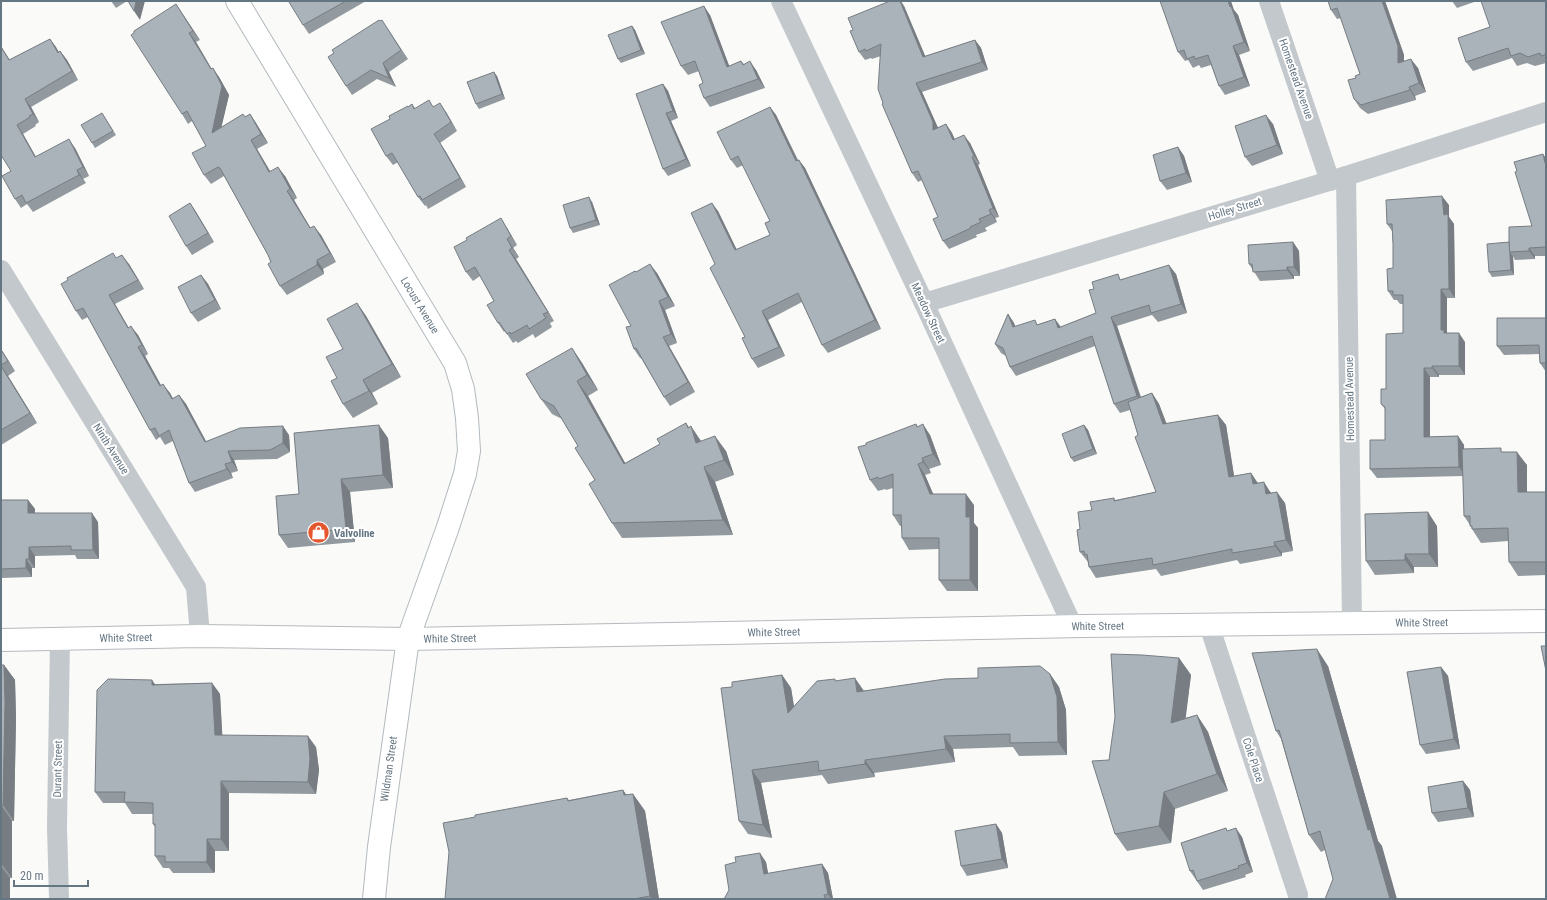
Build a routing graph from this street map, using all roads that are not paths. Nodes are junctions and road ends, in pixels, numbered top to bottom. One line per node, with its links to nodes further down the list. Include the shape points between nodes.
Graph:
1 (237, 1): 14 (main road, Locust Avenue, via 455,363 463,389 469,451 465,474)
2 (781, 1): 7 (street, Meadow Street)
3 (1268, 1): 5 (street, Homestead Avenue)
4 (1546, 112): 5 (street, Holley Street)
5 (1338, 178): 7 (street, Holley Street); 9 (street, Homestead Avenue)
6 (1, 270): 12 (street, Ninth Avenue, via 196,587)
7 (924, 303): 11 (street, Meadow Street)
8 (1546, 621): 9 (main road, White Street)
9 (1352, 623): 10 (main road, White Street)
10 (1209, 625): 11 (main road, White Street); 16 (street, Cole Place)
11 (1073, 627): 14 (main road, White Street)
12 (200, 636): 13 (main road, White Street); 14 (main road, White Street)
13 (60, 639): 15 (main road, White Street); 17 (street, Durant Street, via 57,827)
14 (408, 639): 18 (main road, Wildman Street)
15 (1, 640)
16 (1298, 895)
17 (59, 899)
18 (374, 899)

